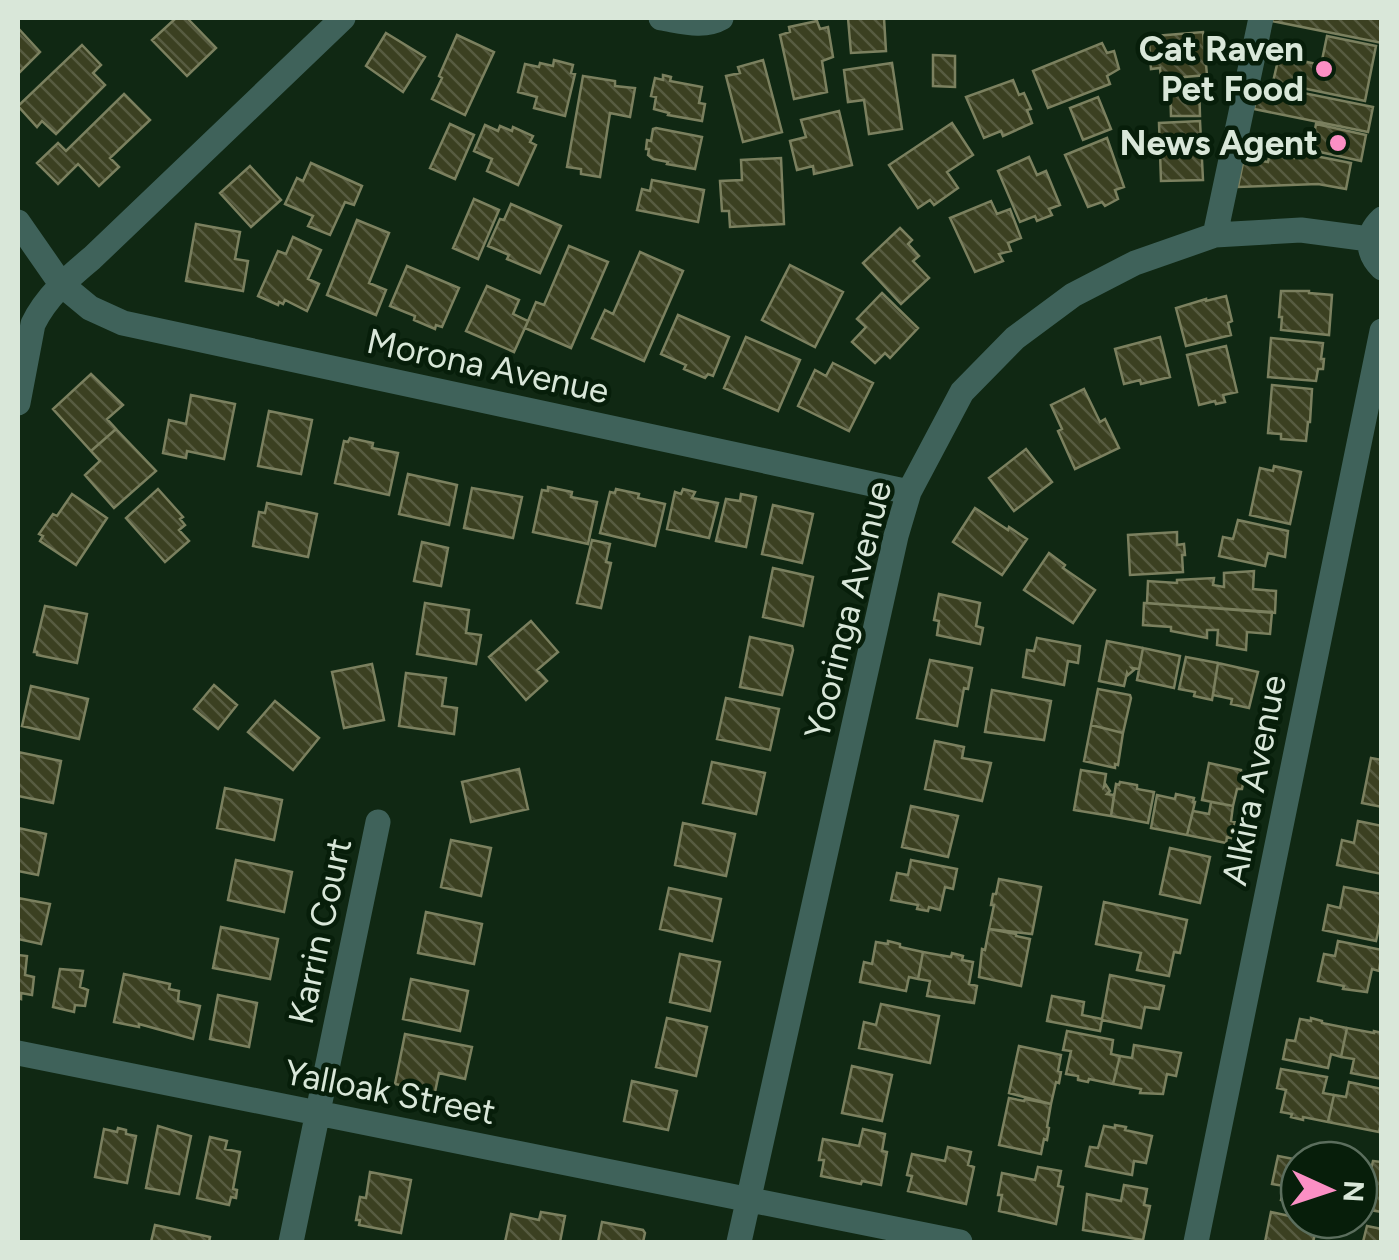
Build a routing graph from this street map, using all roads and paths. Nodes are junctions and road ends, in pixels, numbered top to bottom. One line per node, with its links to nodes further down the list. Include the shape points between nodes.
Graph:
1 (342, 18): 9 (street)
2 (661, 18): 3 (street, via 691,24)
3 (721, 18)
4 (1261, 18): 7 (street)
5 (18, 222): 9 (street, Morona Avenue)
6 (1375, 229): 7 (street, Yooringa Avenue); 8 (street, via 1372,257)
7 (1215, 235): 12 (street, Yooringa Avenue, via 1135,263 1073,295 1015,338 962,392)
8 (1382, 268)
9 (62, 284): 11 (street, via 33,324); 12 (street, Morona Avenue, via 90,308 124,323)
10 (1382, 331): 20 (street, Alkira Avenue)
11 (18, 403)
12 (909, 492): 16 (street, Yooringa Avenue)
13 (378, 822): 15 (street, Karrin Court)
14 (18, 1054): 15 (street, Yalloak Street)
15 (318, 1113): 16 (street, Yalloak Street); 17 (street, Karrin Court)
16 (748, 1199): 18 (street, Yooringa Avenue); 19 (street, Yalloak Street)
17 (291, 1242)
18 (739, 1242)
19 (960, 1242)
20 (1196, 1242)

